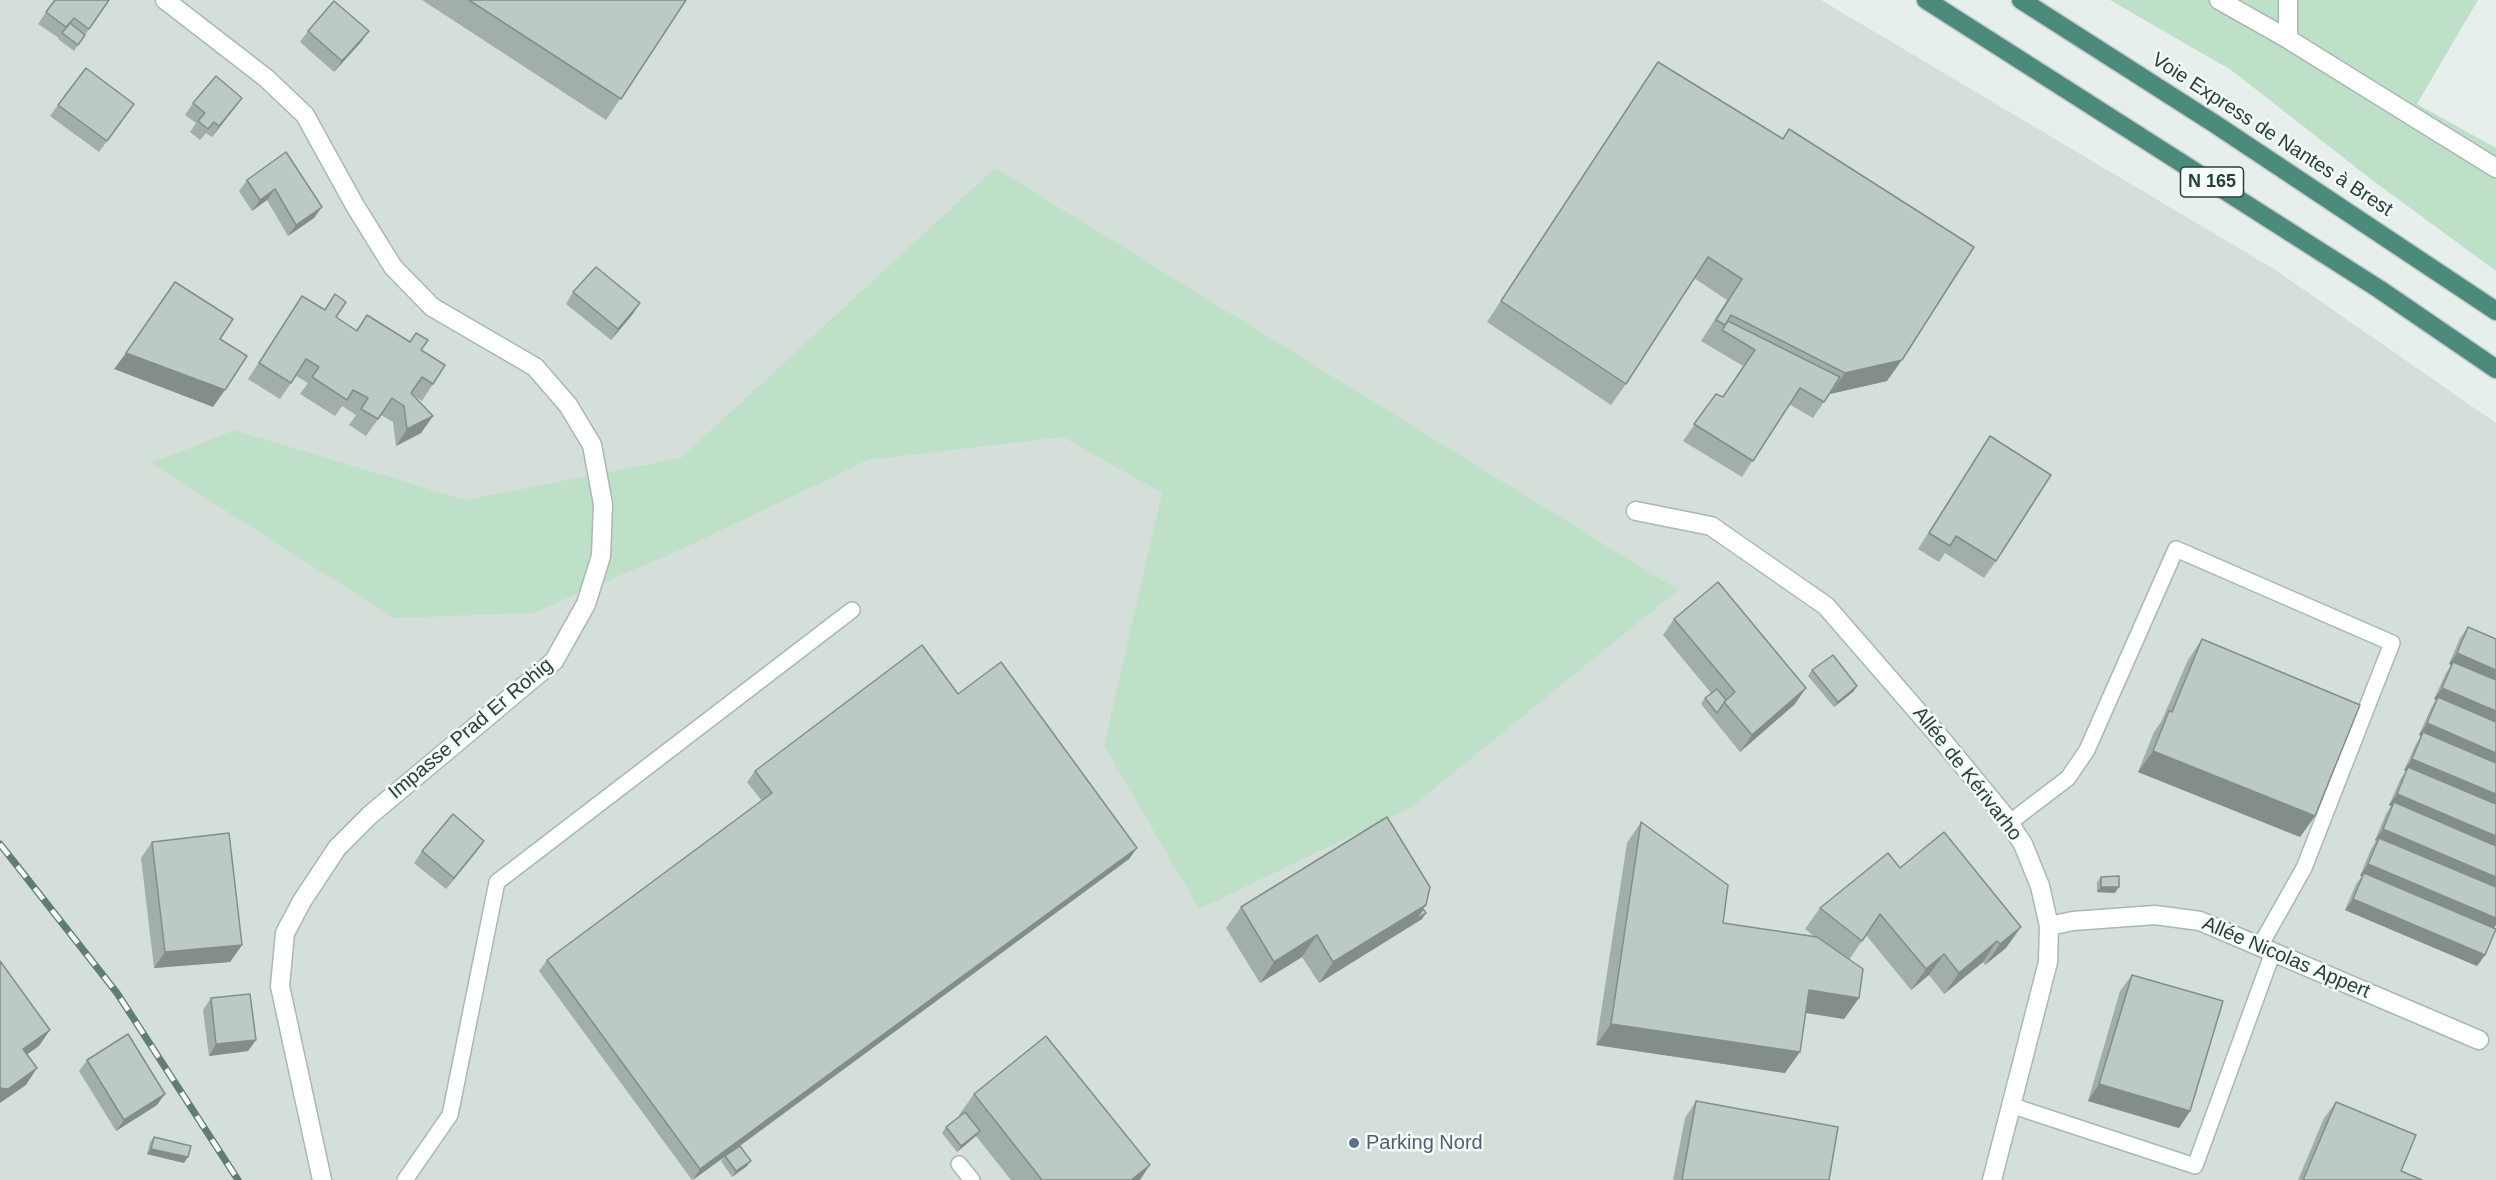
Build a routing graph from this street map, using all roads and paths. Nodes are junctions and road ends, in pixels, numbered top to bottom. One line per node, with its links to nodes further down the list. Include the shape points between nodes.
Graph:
1 (165, 0): 18 (street, Impasse Prad Er Rohig, via 266,78 305,115 393,267 424,299 535,368 568,405 592,445 603,504 602,556 586,604 554,661 370,815 337,848 285,933 280,986)
2 (1926, 0): 9 (highway, N 165, via 2379,289)
3 (2021, 0): 8 (highway, Voie Express de Nantes à Brest / N 165, via 2244,142)
4 (2219, 0): 6 (street)
5 (2288, 0): 6 (street)
6 (2288, 39): 7 (street)
7 (2496, 168)
8 (2496, 311)
9 (2496, 369)
10 (1636, 511): 12 (street, Allée de Kérivarho, via 1711,526 1826,606)
11 (852, 610): 19 (lane, via 497,882 450,1115)
12 (2009, 823): 13 (street, Allée de Kérivarho, via 2036,875); 14 (lane, via 2068,778 2087,750 2176,549 2392,643 2304,868)
13 (2049, 926): 14 (street, Allée Nicolas Appert, via 2155,915 2200,921); 16 (street, Allée de Kérivarho, via 2048,963)
14 (2267, 949): 15 (street, Allée Nicolas Appert); 16 (lane, via 2195,1166)
15 (2480, 1041)
16 (2010, 1105): 21 (street, Allée de Kérivarho)
17 (959, 1164): 20 (lane)
18 (322, 1180)
19 (405, 1180)
20 (972, 1180)
21 (1992, 1180)

